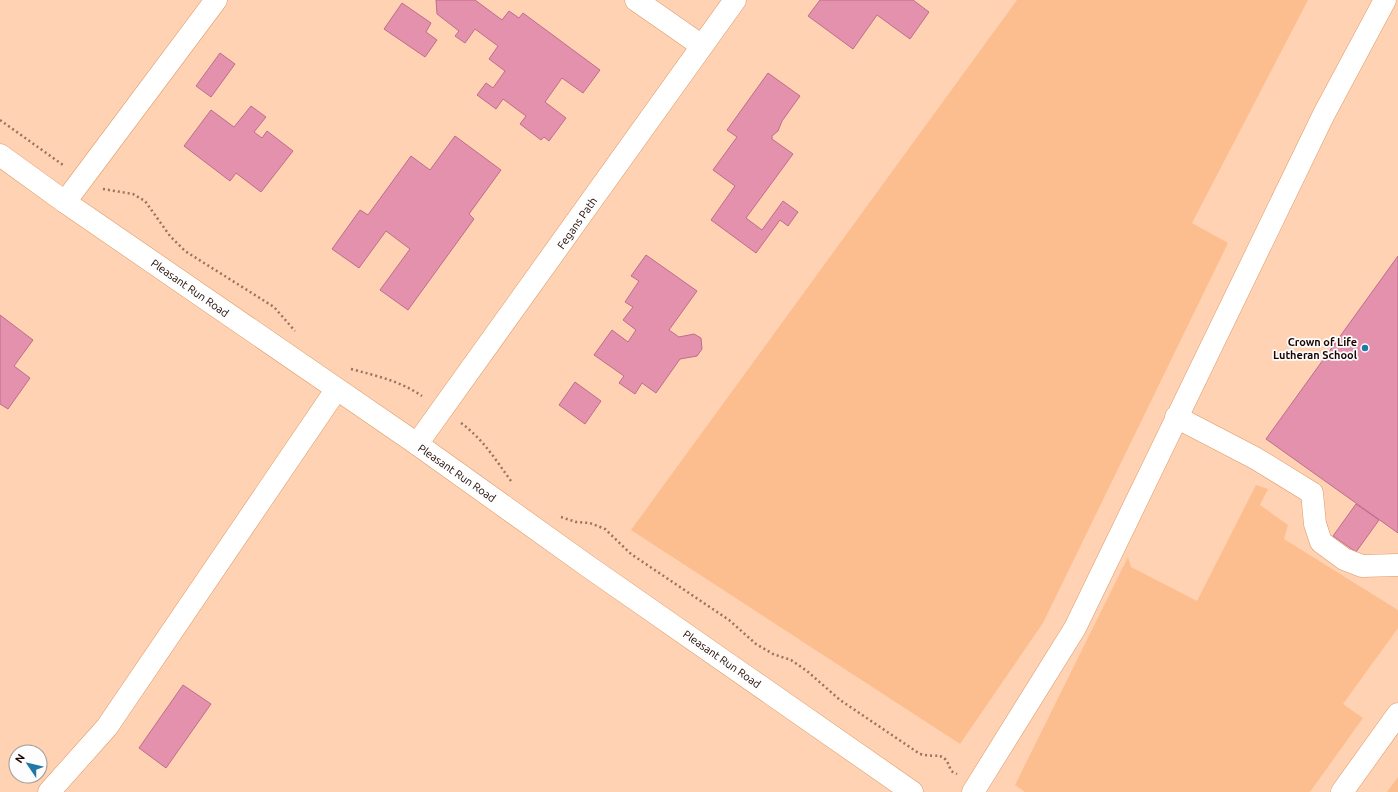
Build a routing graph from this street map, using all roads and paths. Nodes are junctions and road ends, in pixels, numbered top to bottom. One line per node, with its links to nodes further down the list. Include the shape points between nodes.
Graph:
1 (216, 0): 8 (main road)
2 (636, 0): 5 (main road)
3 (735, 0): 5 (main road, Fegans Path)
4 (1385, 0): 14 (main road, via 1324,114)
5 (702, 46): 13 (main road, Fegans Path)
6 (0, 120): 8 (path)
7 (0, 155): 9 (main road, Pleasant Run Road)
8 (82, 179): 9 (main road); 10 (path, via 106,190 134,194 145,202 170,236 185,251 274,307)
9 (65, 202): 12 (main road, Pleasant Run Road)
10 (300, 336)
11 (345, 367): 13 (path, via 409,387)
12 (336, 390): 15 (main road, Pleasant Run Road); 21 (main road, via 107,727)
13 (442, 410): 15 (main road, Fegans Path); 16 (path, via 472,431 490,450)
14 (1176, 417): 18 (main road, via 1255,458 1312,493 1315,524 1321,542 1344,559 1362,566); 20 (main road, via 1075,628)
15 (417, 444): 22 (main road, Pleasant Run Road)
16 (514, 485)
17 (557, 516): 20 (path, via 605,529 631,554 729,620 756,644 773,654 791,660 840,700 920,754 930,757 944,756 952,771)
18 (1398, 565)
19 (1398, 714): 23 (main road)
20 (974, 789)
21 (49, 792)
22 (912, 792)
23 (1342, 792)

